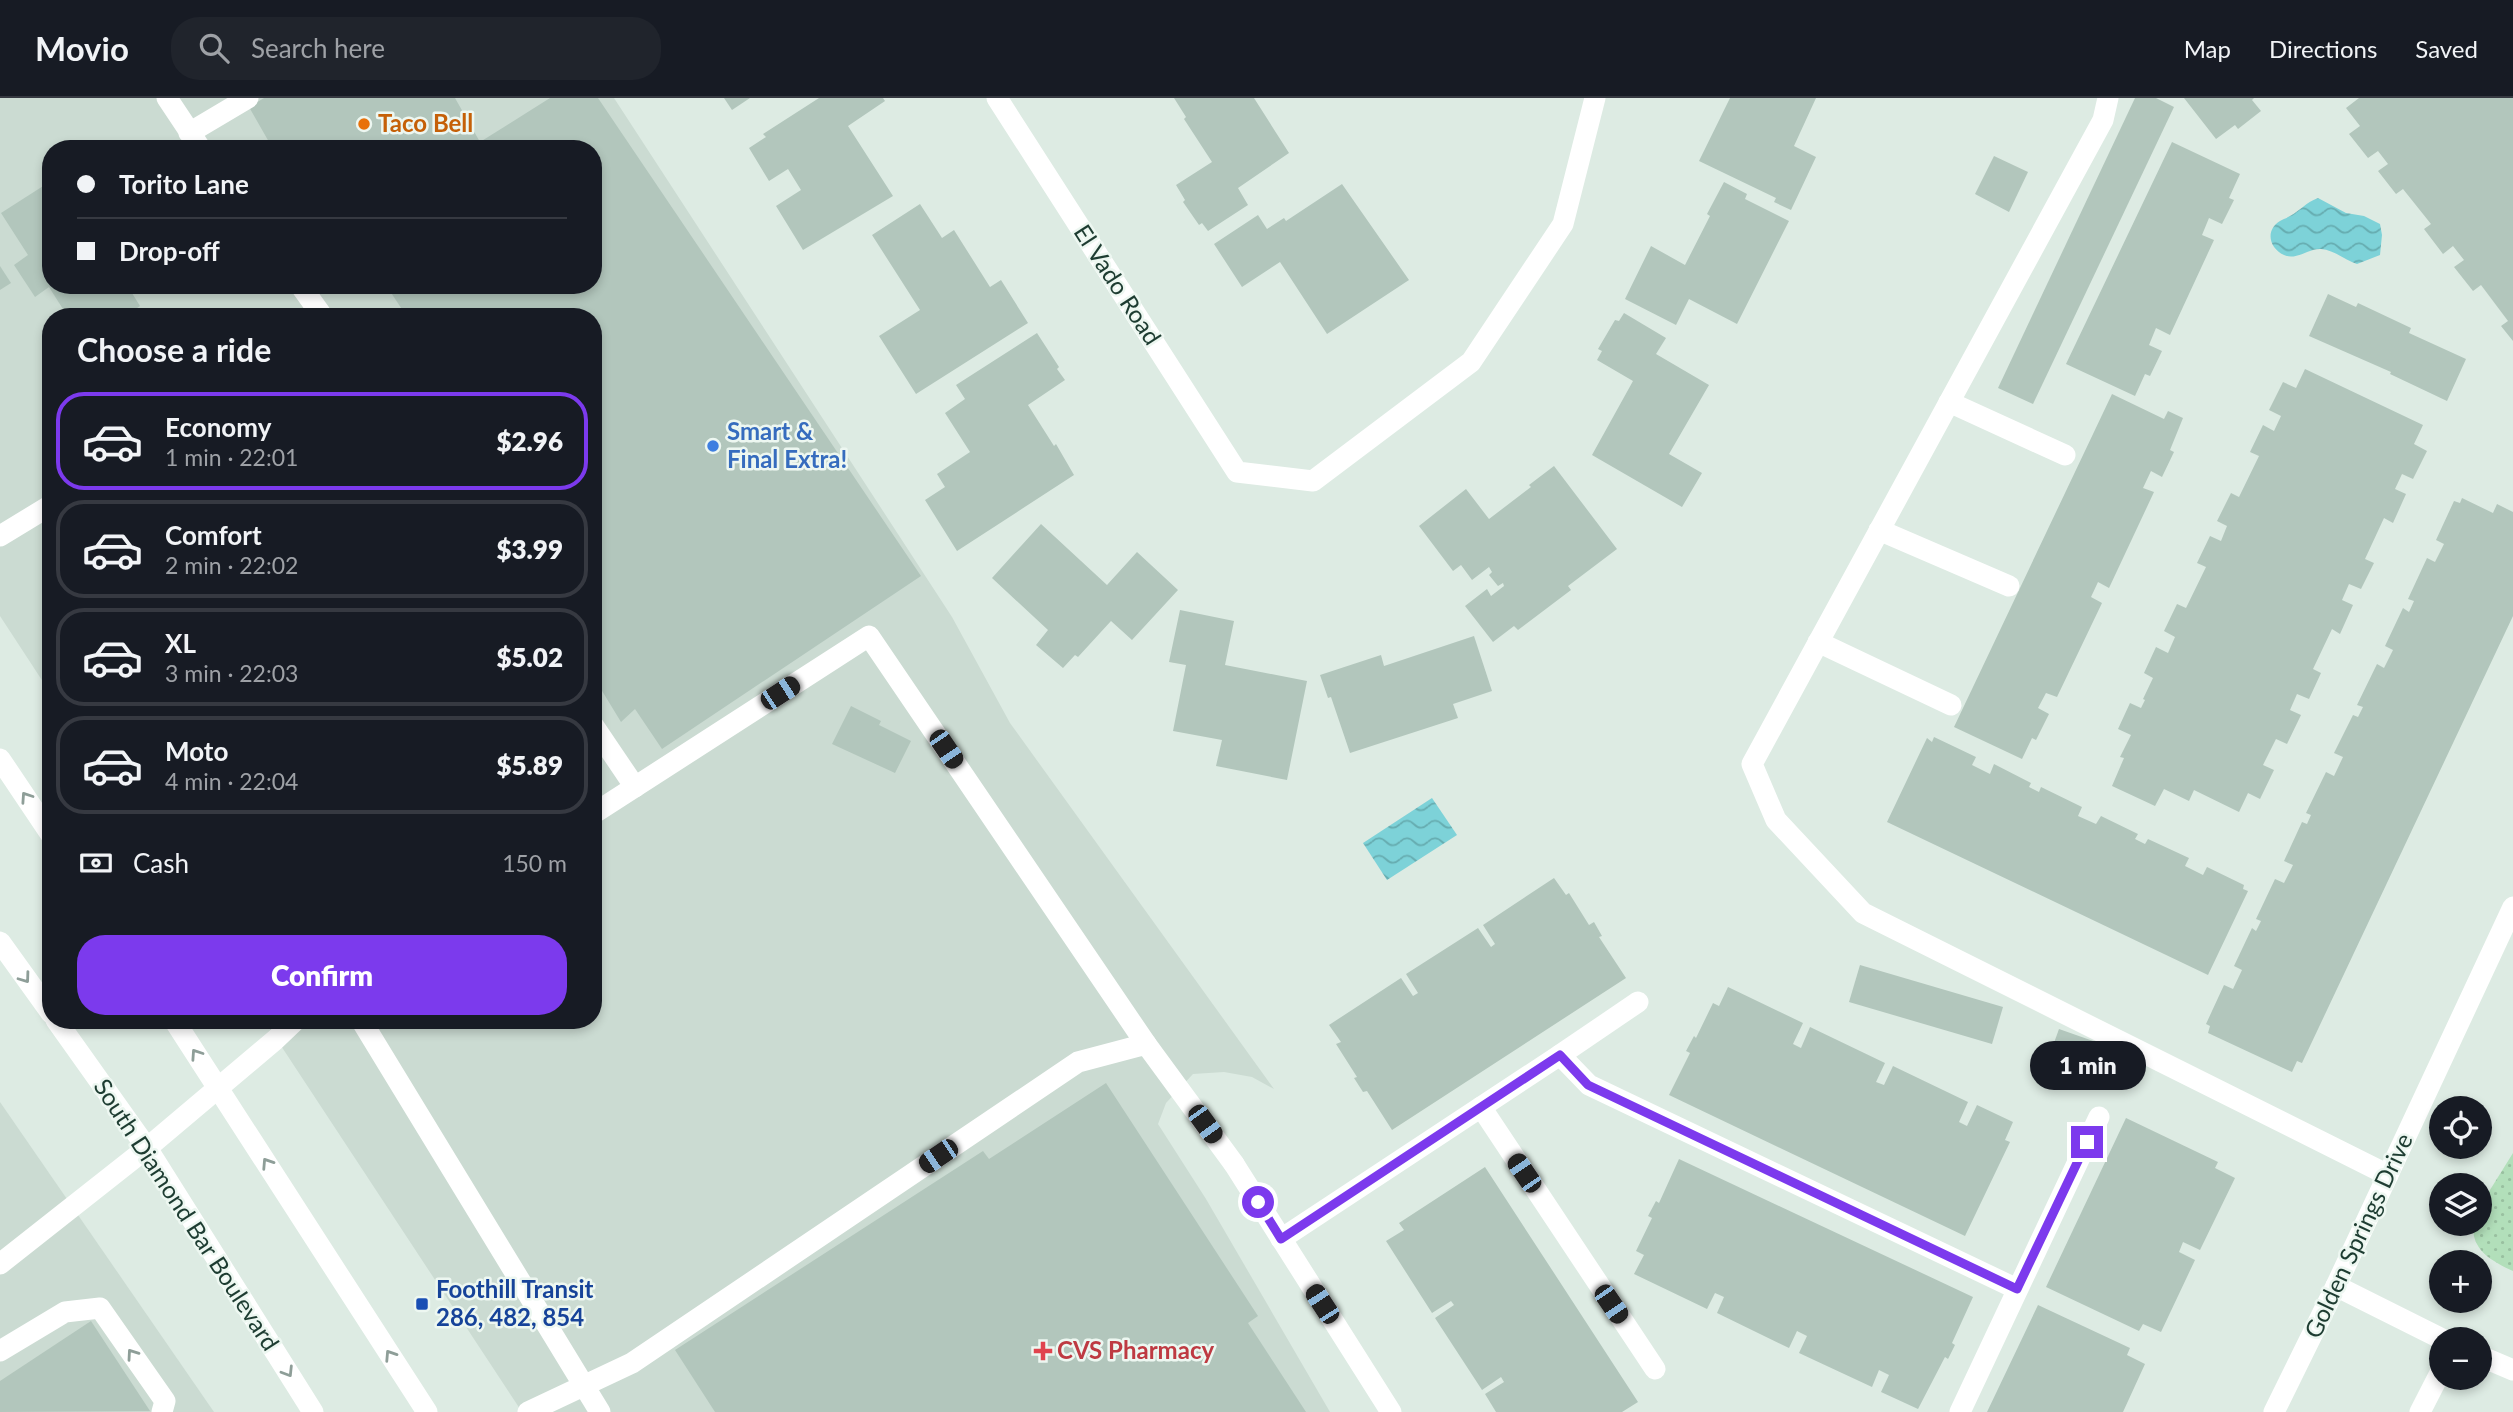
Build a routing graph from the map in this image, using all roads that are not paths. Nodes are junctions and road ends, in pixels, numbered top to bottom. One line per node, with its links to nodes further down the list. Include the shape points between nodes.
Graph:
1 (167, 98): 6 (main road)
2 (248, 98): 7 (main road)
3 (998, 98): 4 (main road, El Vado Road, via 1237,472 1313,481 1471,362 1563,224)
4 (1595, 98)
5 (2108, 98): 8 (main road, via 2103,120)
6 (194, 140)
7 (196, 140)
8 (1949, 402): 9 (main road); 11 (main road)
9 (2064, 455)
10 (42, 510): 12 (main road)
11 (1879, 530): 13 (main road); 14 (main road)
12 (0, 536)
13 (2009, 586)
14 (1818, 642): 15 (main road); 35 (main road, via 1752,764 1776,820 1863,913)
15 (1951, 705)
16 (602, 738): 18 (main road)
17 (0, 759): 20 (main road, one-way to 17)
18 (635, 787): 19 (main road); 29 (main road, via 869,636)
19 (602, 808)
20 (42, 822)
21 (2513, 907): 35 (main road, Golden Springs Drive)
22 (0, 942): 23 (main road, one-way to 23)
23 (42, 1000)
24 (1638, 1002): 30 (main road)
25 (62, 1029): 34 (main road, South Diamond Bar Boulevard)
26 (180, 1029): 31 (main road, one-way to 26)
27 (286, 1029): 31 (main road)
28 (366, 1029): 45 (main road)
29 (1146, 1044): 36 (main road, via 1234,1164); 45 (main road, via 1078,1062 632,1363)
30 (1560, 1055): 32 (main road); 39 (main road, via 1588,1085)
31 (219, 1088): 34 (main road); 49 (main road, one-way to 31)
32 (1481, 1107): 36 (main road); 43 (main road)
33 (2099, 1117): 39 (main road)
34 (148, 1149): 37 (main road); 48 (main road, South Diamond Bar Boulevard, one-way to 48)
35 (2388, 1175): 38 (main road, Golden Springs Drive)
36 (1281, 1239): 52 (main road)
37 (0, 1264)
38 (2336, 1286): 40 (main road); 54 (main road, Golden Springs Drive)
39 (2017, 1289): 53 (main road)
40 (2429, 1332)
41 (0, 1352): 47 (main road, one-way to 41, via 164,1401 100,1308 65,1312)
42 (2492, 1361): 44 (main road)
43 (1655, 1369)
44 (2513, 1370)
45 (583, 1386): 50 (main road); 51 (main road)
46 (2431, 1390): 55 (main road)
47 (162, 1412)
48 (313, 1412)
49 (427, 1412)
50 (528, 1412)
51 (600, 1412)
52 (1391, 1412)
53 (1960, 1412)
54 (2274, 1412)
55 (2420, 1412)

